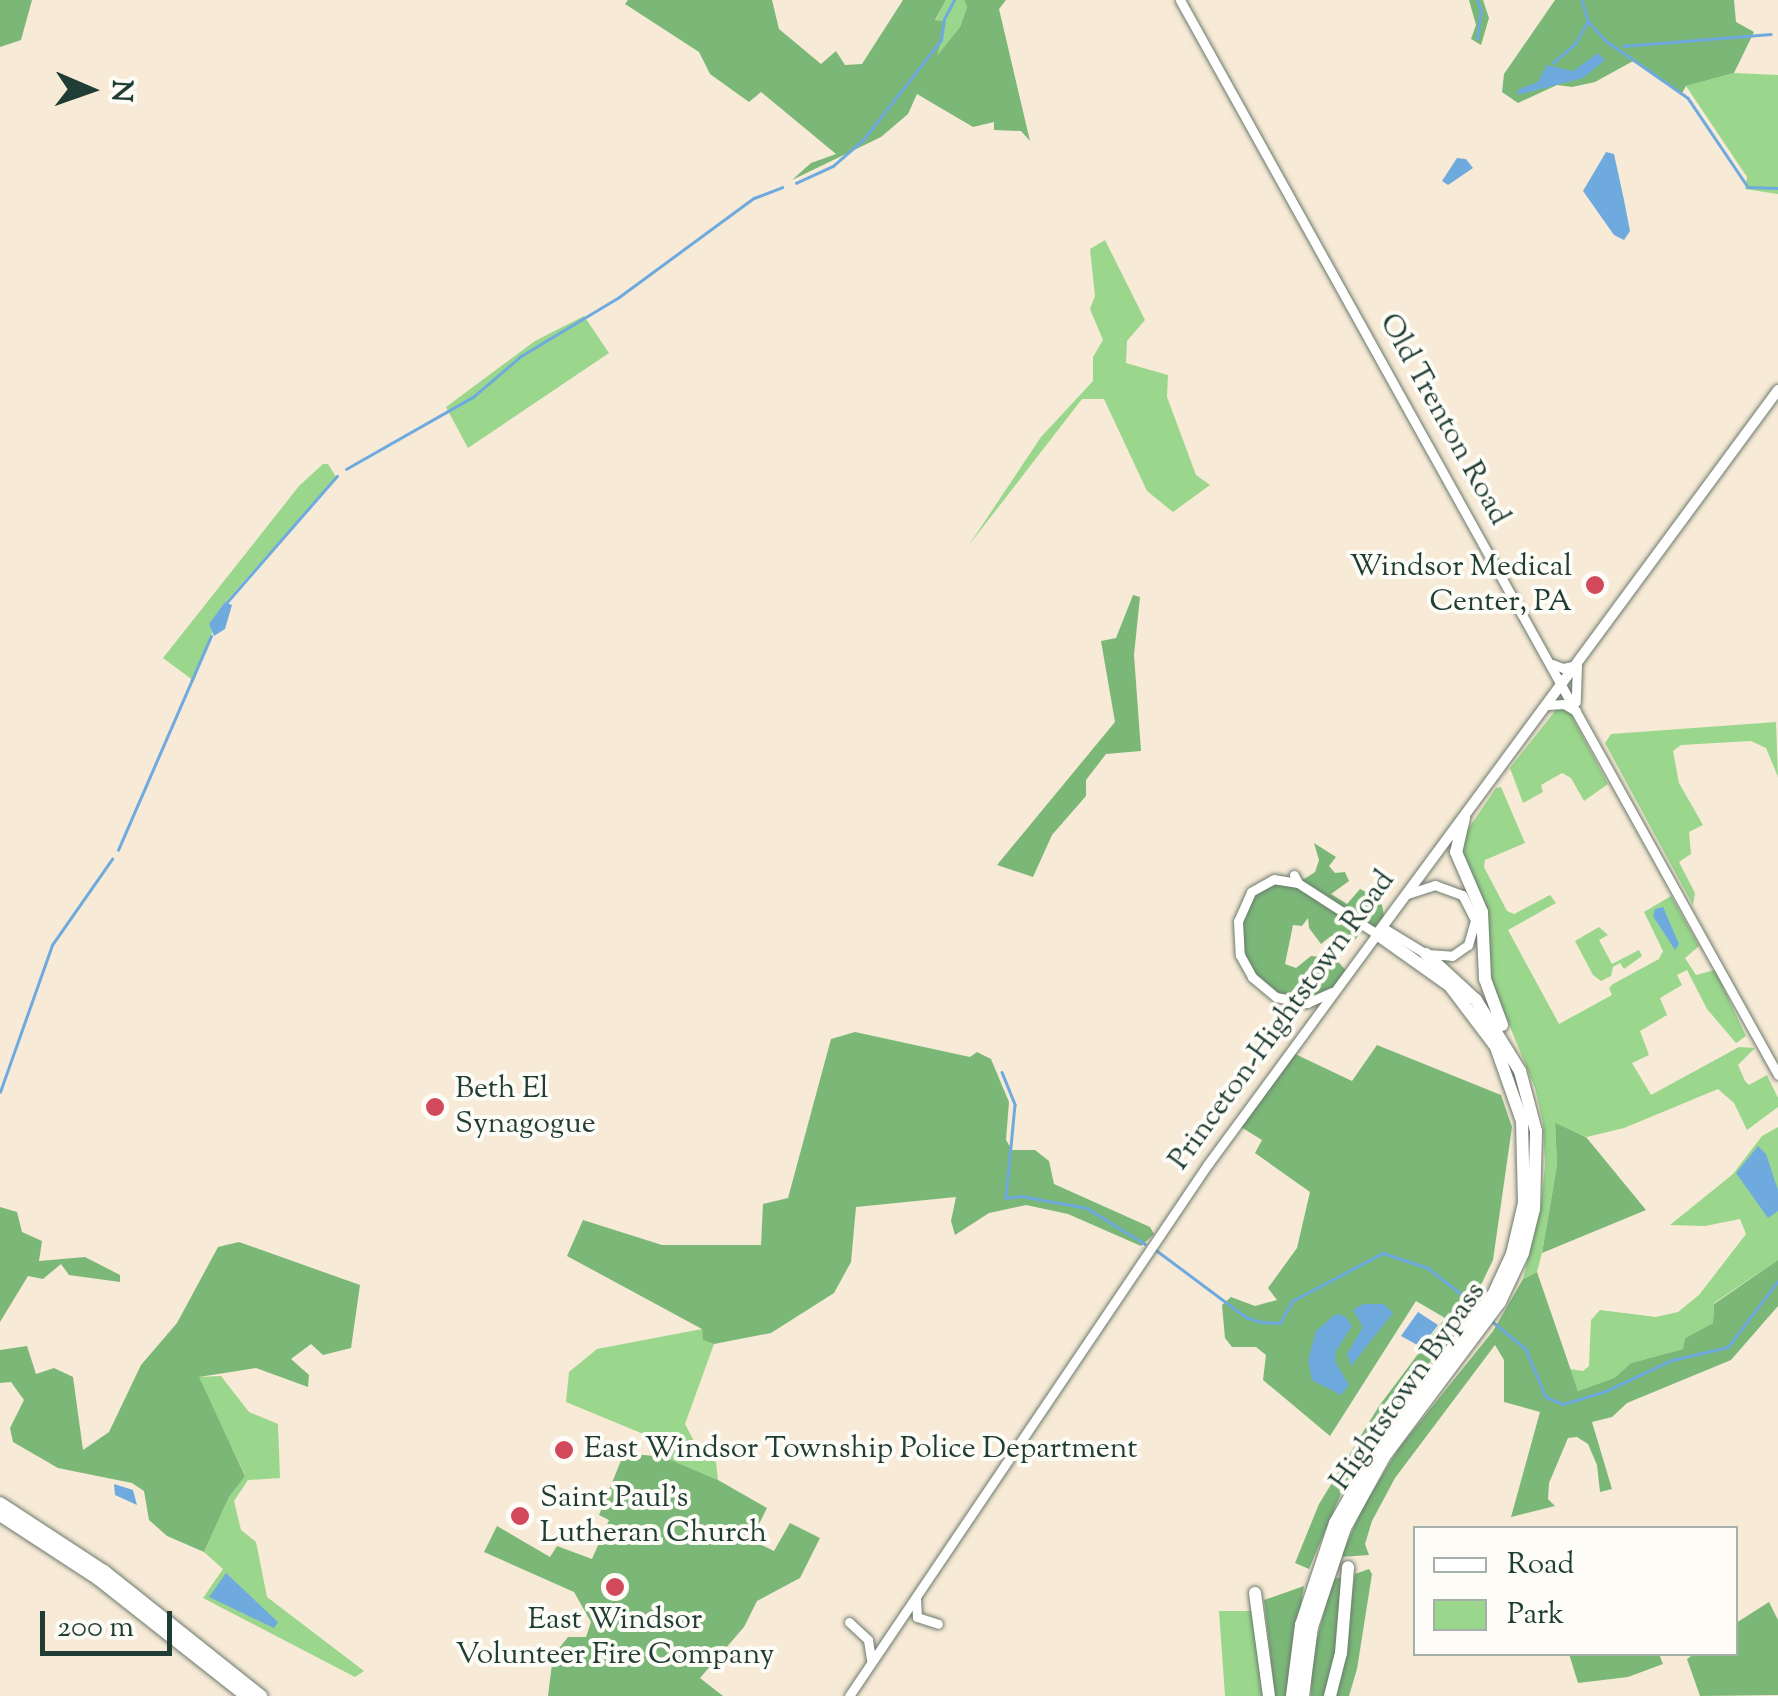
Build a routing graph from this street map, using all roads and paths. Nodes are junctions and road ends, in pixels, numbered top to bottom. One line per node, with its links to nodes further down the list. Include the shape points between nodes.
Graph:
1 (1180, 0): 3 (main road, Old Trenton Road)
2 (1778, 390): 4 (main road, Princeton-Hightstown Road)
3 (1550, 662): 4 (main road, via 1563,668); 5 (main road, Old Trenton Road)
4 (1577, 664): 5 (main road, Princeton-Hightstown Road); 7 (main road)
5 (1562, 685): 6 (main road, Princeton-Hightstown Road); 7 (main road, Old Trenton Road)
6 (1547, 706): 7 (main road, via 1564,704); 8 (main road, Princeton-Hightstown Road)
7 (1578, 712): 14 (main road, Old Trenton Road)
8 (1464, 818): 9 (main road, Princeton-Hightstown Road); 13 (highway, via 1458,859 1482,912 1485,980)
9 (1408, 894): 10 (main road, Princeton-Hightstown Road); 11 (main road, via 1444,886 1462,895 1474,914 1475,931 1465,948 1452,956)
10 (1379, 930): 11 (main road, Hightstown Bypass); 12 (main road, Princeton-Hightstown Road); 12 (main road, via 1296,879 1274,879 1252,892 1238,921 1240,955 1257,983 1283,999 1307,1003); 17 (highway, Hightstown Bypass, via 1437,975 1488,1033 1520,1108 1526,1186 1517,1237 1494,1293 1366,1465)
11 (1426, 954): 13 (highway, Hightstown Bypass, via 1476,1000)
12 (1335, 991): 21 (main road, Princeton-Hightstown Road, via 1208,1164)
13 (1512, 1051): 17 (highway, Hightstown Bypass, via 1538,1150 1523,1253 1490,1318 1376,1470)
14 (1778, 1075)
15 (0, 1503): 26 (highway, via 104,1571)
16 (0, 1515): 25 (highway, via 96,1577)
17 (1325, 1562): 19 (highway, Hightstown Bypass)
18 (1348, 1567): 31 (highway)
19 (1316, 1589): 29 (highway, Hightstown Bypass); 30 (highway, Hightstown Bypass)
20 (1256, 1593): 28 (highway)
21 (916, 1595): 23 (main road, via 916,1615); 24 (main road, Princeton-Hightstown Road)
22 (850, 1622): 24 (main road, via 870,1644)
23 (938, 1624)
24 (867, 1668): 27 (main road, Princeton-Hightstown Road)
25 (246, 1696)
26 (261, 1696)
27 (850, 1696)
28 (1270, 1696)
29 (1292, 1696)
30 (1303, 1696)
31 (1330, 1696)

